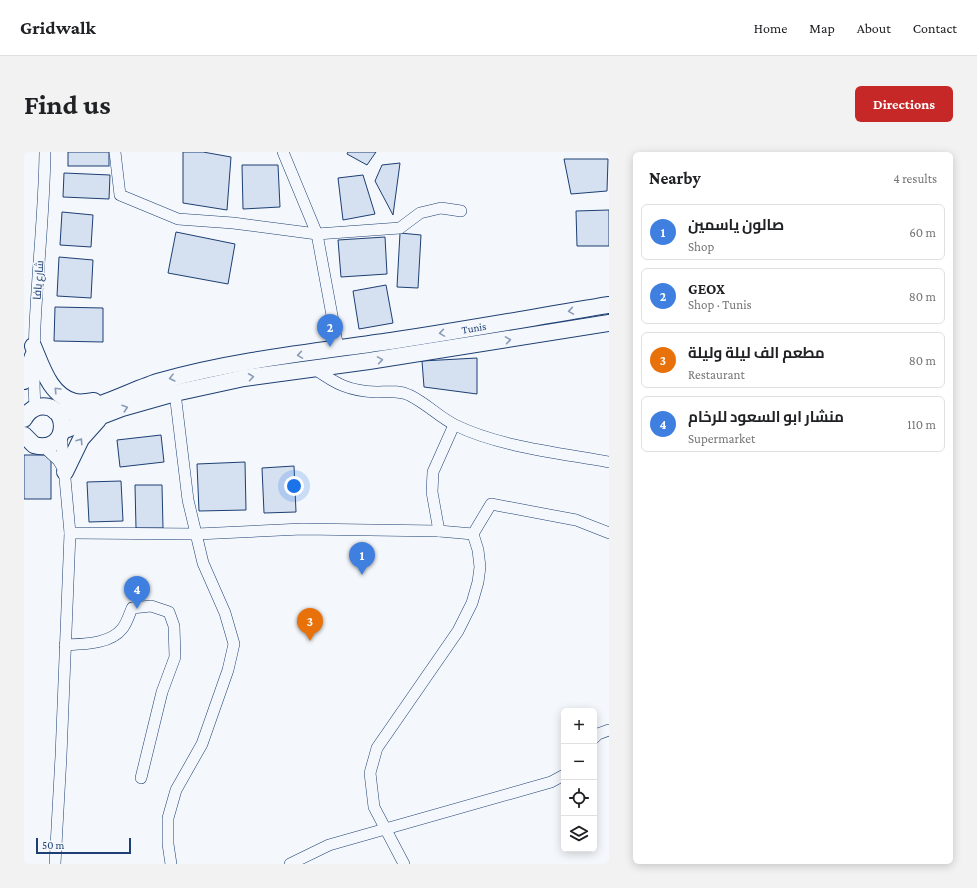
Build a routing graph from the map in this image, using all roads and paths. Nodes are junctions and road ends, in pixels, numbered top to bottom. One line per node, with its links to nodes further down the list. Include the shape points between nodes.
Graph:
1 (45, 152): 9 (street, شارع يافا)
2 (115, 152): 5 (street, via 120,195 178,219)
3 (283, 152): 5 (street)
4 (461, 211): 5 (street, via 441,208 420,213 400,228)
5 (317, 234): 8 (street)
6 (609, 305): 8 (main road, Tunis, one-way to 8)
7 (609, 323): 10 (main road, one-way to 7)
8 (338, 348): 13 (main road, Tunis, one-way to 13, via 240,364 144,385)
9 (33, 351): 11 (main road); 13 (main road, one-way to 9, via 64,398 54,390); 15 (street, شارع يافا)
10 (315, 368): 12 (main road, one-way to 10, via 244,378); 16 (street, via 340,386 350,389 408,394)
11 (24, 381)
12 (175, 393): 13 (main road, one-way to 12); 24 (street, via 188,500)
13 (104, 409): 14 (main road, via 70,413); 17 (main road); 20 (main road, one-way to 13, via 81,439)
14 (55, 411): 15 (main road, via 42,407); 17 (main road, via 62,423)
15 (27, 416)
16 (454, 424): 19 (street, via 481,435 527,447); 21 (street, via 433,472 432,492)
17 (61, 433): 18 (main road, via 52,444); 20 (street)
18 (31, 442): 20 (street, via 58,460)
19 (609, 462)
20 (65, 472): 22 (street)
21 (439, 531): 24 (street, via 302,529); 25 (street)
22 (70, 533): 24 (street); 26 (street)
23 (609, 533): 25 (street, via 576,520 491,504)
24 (197, 534): 33 (street, via 203,563 225,613 234,644 228,670 202,744 176,790 168,818)
25 (473, 534): 31 (street, via 480,567 472,603 458,631 377,748 370,773 374,807)
26 (65, 645): 30 (street, via 87,644 113,637 123,628 132,608 151,606 168,612 174,626 175,658 162,692); 32 (street)
27 (609, 730): 28 (street)
28 (597, 735)
29 (561, 777): 31 (street, via 551,782)
30 (141, 778)
31 (385, 830): 34 (street, via 329,845); 35 (street)
32 (55, 864)
33 (171, 864)
34 (290, 864)
35 (404, 864)

